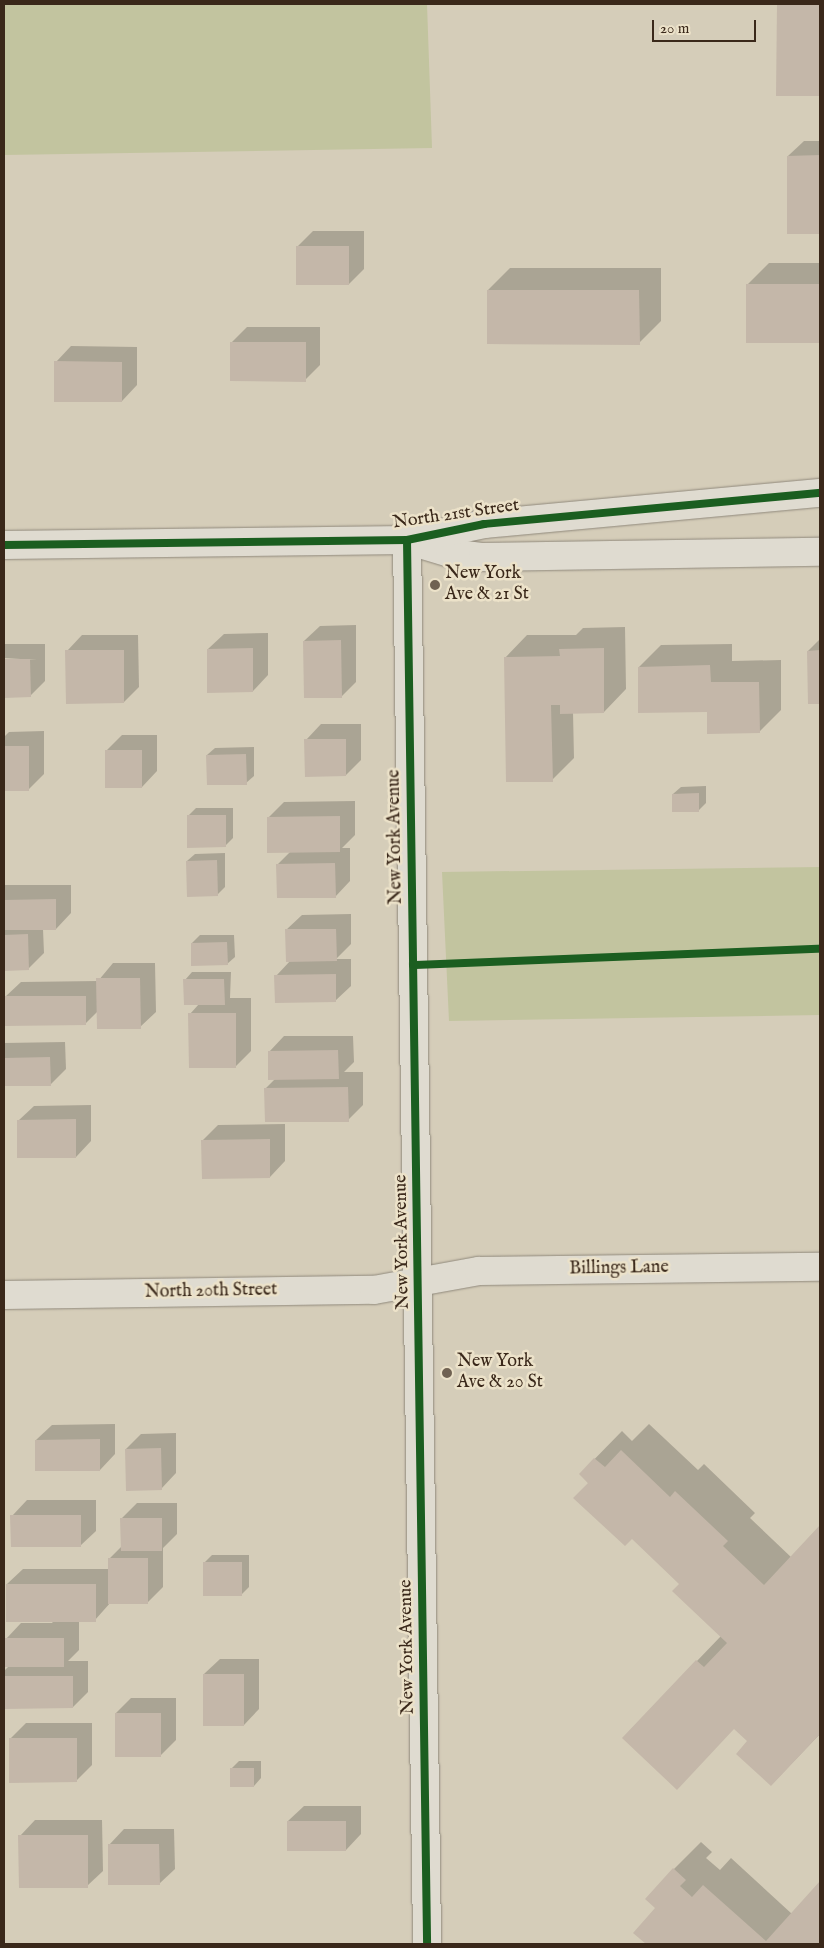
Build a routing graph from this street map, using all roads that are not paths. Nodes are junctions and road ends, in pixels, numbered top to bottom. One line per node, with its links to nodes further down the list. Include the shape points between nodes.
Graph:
1 (820, 493): 2 (street, North 21st Street, via 484,524)
2 (407, 540): 3 (street, North 21st Street); 4 (street, North 21st Street, via 450,553 484,557); 6 (street, New York Avenue)
3 (4, 546)
4 (820, 552)
5 (820, 1267): 6 (street, Billings Lane, via 479,1271)
6 (418, 1282): 7 (street, North 20th Street, via 374,1290); 8 (street, New York Avenue)
7 (4, 1295)
8 (427, 1944)

